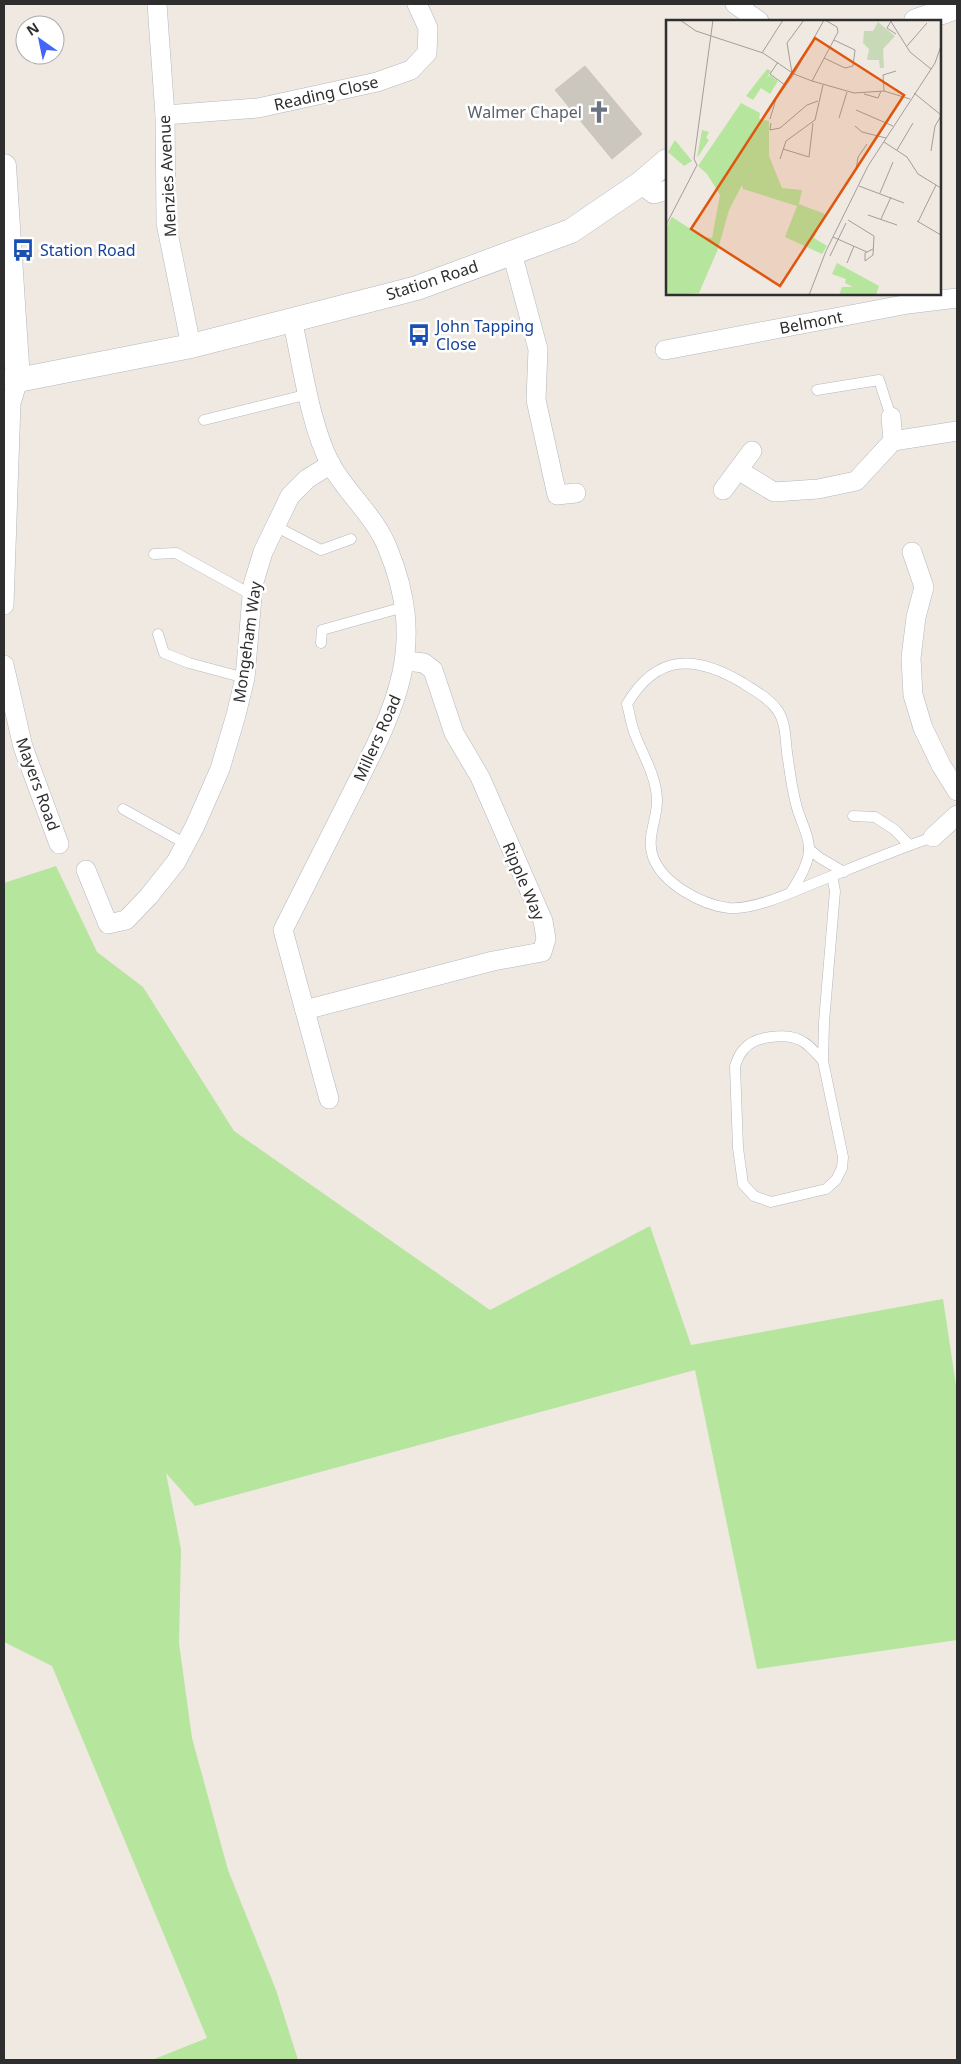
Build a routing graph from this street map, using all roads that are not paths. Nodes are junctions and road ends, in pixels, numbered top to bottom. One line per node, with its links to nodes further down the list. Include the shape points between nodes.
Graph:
1 (157, 4): 7 (street, Menzies Avenue)
2 (417, 4): 7 (street, Reading Close, via 428,28 427,53 411,70 377,82 258,108)
3 (735, 4): 5 (street)
4 (957, 7): 6 (street)
5 (758, 20)
6 (919, 20)
7 (164, 115): 15 (street, Menzies Avenue, via 166,223)
8 (666, 162): 10 (street, Station Road)
9 (4, 166): 17 (street)
10 (640, 184): 11 (street, via 654,194); 12 (street, Station Road, via 571,231)
11 (666, 190)
12 (512, 253): 14 (street, Station Road, via 417,288); 29 (street, via 538,349 536,400 557,495)
13 (957, 298): 16 (street, Belmont, via 908,304)
14 (292, 319): 15 (street, Station Road); 19 (street, Millers Road)
15 (191, 346): 17 (street, Station Road)
16 (665, 350)
17 (11, 379): 27 (street)
18 (817, 390): 20 (lane, via 879,380)
19 (309, 394): 21 (lane); 25 (street, Millers Road, via 319,436)
20 (891, 417): 23 (street)
21 (204, 420)
22 (957, 431): 23 (street)
23 (893, 441): 26 (street, via 856,481 818,489 774,492)
24 (752, 451): 26 (street)
25 (331, 464): 31 (street, Mongeham Way, via 307,479 290,496); 37 (street, Millers Road, via 384,538)
26 (738, 470): 28 (street)
27 (6, 475): 30 (street)
28 (723, 490)
29 (576, 493)
30 (5, 507): 36 (street)
31 (275, 526): 32 (lane, via 322,550); 35 (street, Mongeham Way, via 263,552)
32 (351, 539)
33 (912, 552): 43 (street, via 924,587 911,658 913,695 923,728)
34 (154, 554): 35 (lane, via 176,553)
35 (252, 595): 42 (street, Mongeham Way)
36 (4, 605)
37 (404, 607): 39 (lane, via 322,630); 40 (street, Millers Road)
38 (158, 634): 42 (lane, via 164,653)
39 (321, 643)
40 (406, 662): 56 (street, Millers Road, via 387,725 283,930); 56 (street, Ripple Way, via 424,663 433,670 454,733 480,777 543,921 546,939 542,952 493,961)
41 (4, 665): 48 (street, Mayers Road, via 23,747)
42 (245, 678): 49 (street, Mongeham Way, via 220,769)
43 (957, 791)
44 (123, 809): 49 (lane)
45 (957, 815): 47 (street)
46 (853, 816): 50 (lane, via 876,817)
47 (933, 837): 50 (lane)
48 (59, 844)
49 (186, 844): 52 (street, Mongeham Way, via 164,879 126,920 108,924)
50 (908, 845): 53 (lane)
51 (809, 849): 53 (lane); 55 (lane, via 805,866); 55 (lane, via 796,806 785,731 778,712 765,697 727,674 702,664 679,663 658,670 638,685 627,704 635,735 652,776 657,802 650,833 653,857 669,882 693,897 729,908 768,902)
52 (86, 870)
53 (844, 872): 54 (lane)
54 (832, 876): 55 (lane); 57 (lane, via 835,891)
55 (791, 892)
56 (305, 1010): 58 (street, Millers Road)
57 (823, 1061): 57 (lane, via 843,1157 836,1180 826,1189 771,1202 754,1196 743,1184 738,1148 735,1066 738,1056 745,1047 757,1041 782,1036 802,1040)
58 (329, 1099)

